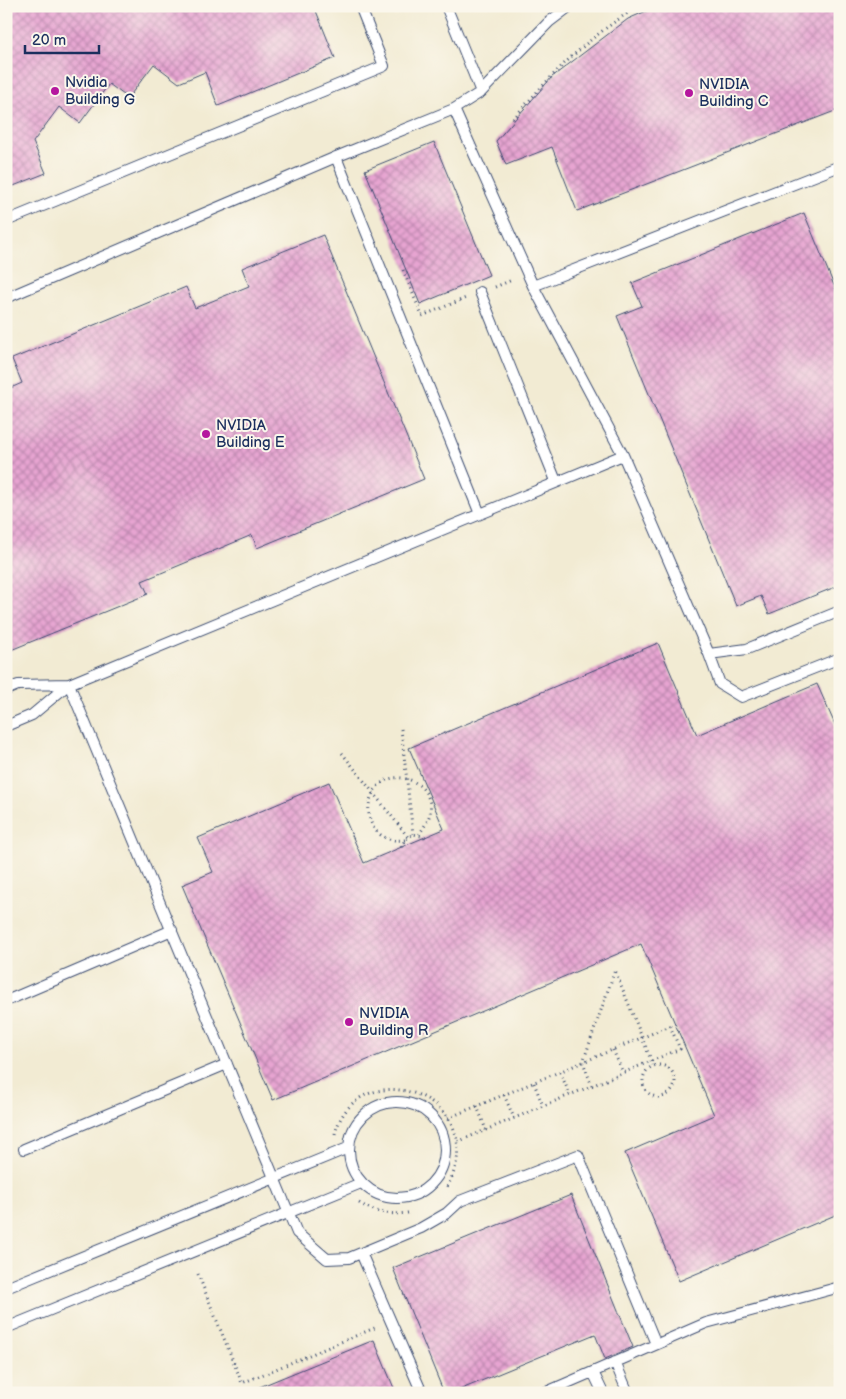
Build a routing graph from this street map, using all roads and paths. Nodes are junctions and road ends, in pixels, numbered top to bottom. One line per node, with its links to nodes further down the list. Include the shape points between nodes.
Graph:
1 (360, 6): 10 (lane, via 384,66)
2 (446, 6): 5 (lane)
3 (570, 6): 5 (lane, via 549,22)
4 (638, 6): 7 (path, via 578,49)
5 (481, 92): 6 (lane)
6 (454, 109): 8 (lane); 12 (lane)
7 (513, 119)
8 (336, 157): 14 (lane); 18 (lane)
9 (840, 166): 12 (lane)
10 (6, 221)
11 (400, 263): 15 (path)
12 (533, 286): 16 (lane)
13 (480, 292): 17 (lane)
14 (6, 298)
15 (422, 316)
16 (623, 455): 17 (lane); 20 (lane)
17 (556, 481): 18 (lane)
18 (480, 514): 22 (lane)
19 (840, 611): 20 (lane, via 747,649)
20 (709, 654): 21 (lane, via 720,684 741,696)
21 (840, 658)
22 (70, 684): 23 (lane, via 18,685); 24 (lane, via 32,716); 34 (lane)
23 (6, 690)
24 (6, 726)
25 (401, 729): 27 (path)
26 (342, 753): 28 (path)
27 (407, 779): 28 (path, via 384,781); 29 (path); 30 (path, via 421,787 430,804 427,823)
28 (373, 792): 32 (path); 32 (path, via 368,808 374,828 392,840)
29 (413, 834): 30 (path); 32 (path)
30 (419, 834): 31 (path)
31 (426, 837)
32 (406, 838): 33 (path)
33 (401, 847)
34 (172, 930): 35 (lane); 40 (lane)
35 (6, 1001)
36 (643, 1038): 37 (path); 38 (path, via 615,970); 39 (path); 39 (path, via 670,1026 680,1049)
37 (614, 1050): 38 (path); 42 (path)
38 (582, 1062): 41 (path); 44 (path)
39 (652, 1063): 39 (path, via 668,1067 675,1076 674,1086 668,1094 658,1097 644,1089 644,1072); 42 (path)
40 (227, 1064): 54 (lane); 56 (lane)
41 (560, 1072): 43 (path); 46 (path)
42 (623, 1073): 44 (path)
43 (534, 1083): 45 (path); 48 (path)
44 (592, 1086): 46 (path)
45 (504, 1094): 47 (path); 50 (path)
46 (570, 1095): 48 (path)
47 (477, 1106): 49 (path); 51 (path)
48 (543, 1106): 50 (path)
49 (448, 1118): 52 (path); 55 (path, via 434,1102 404,1089 387,1089 371,1094 345,1113 336,1127)
50 (514, 1118): 51 (path)
51 (486, 1130): 52 (path)
52 (457, 1142): 59 (path, via 456,1169)
53 (348, 1148): 55 (lane); 57 (lane, via 353,1173); 57 (lane, via 351,1132 360,1118 373,1107 388,1102 406,1102 421,1107 434,1118 443,1133 446,1149 443,1166 435,1180 422,1191 407,1198 390,1198 374,1193)
54 (24, 1149)
55 (332, 1155): 56 (lane)
56 (274, 1179): 60 (lane); 65 (lane)
57 (361, 1183): 58 (lane)
58 (344, 1190): 60 (lane); 61 (path, via 372,1210 392,1215)
59 (442, 1193)
60 (288, 1212): 62 (lane, via 297,1233 327,1259 349,1258); 67 (lane)
61 (413, 1212)
62 (361, 1253): 68 (lane, via 420,1228 447,1213 460,1201 578,1155); 71 (lane)
63 (198, 1274): 66 (path, via 242,1383)
64 (840, 1287): 68 (lane, via 706,1324)
65 (6, 1288)
66 (380, 1326)
67 (6, 1328)
68 (656, 1344): 69 (lane)
69 (615, 1362): 70 (lane); 74 (lane)
70 (593, 1372): 72 (lane); 73 (lane)
71 (422, 1393)
72 (544, 1393)
73 (603, 1393)
74 (628, 1393)

